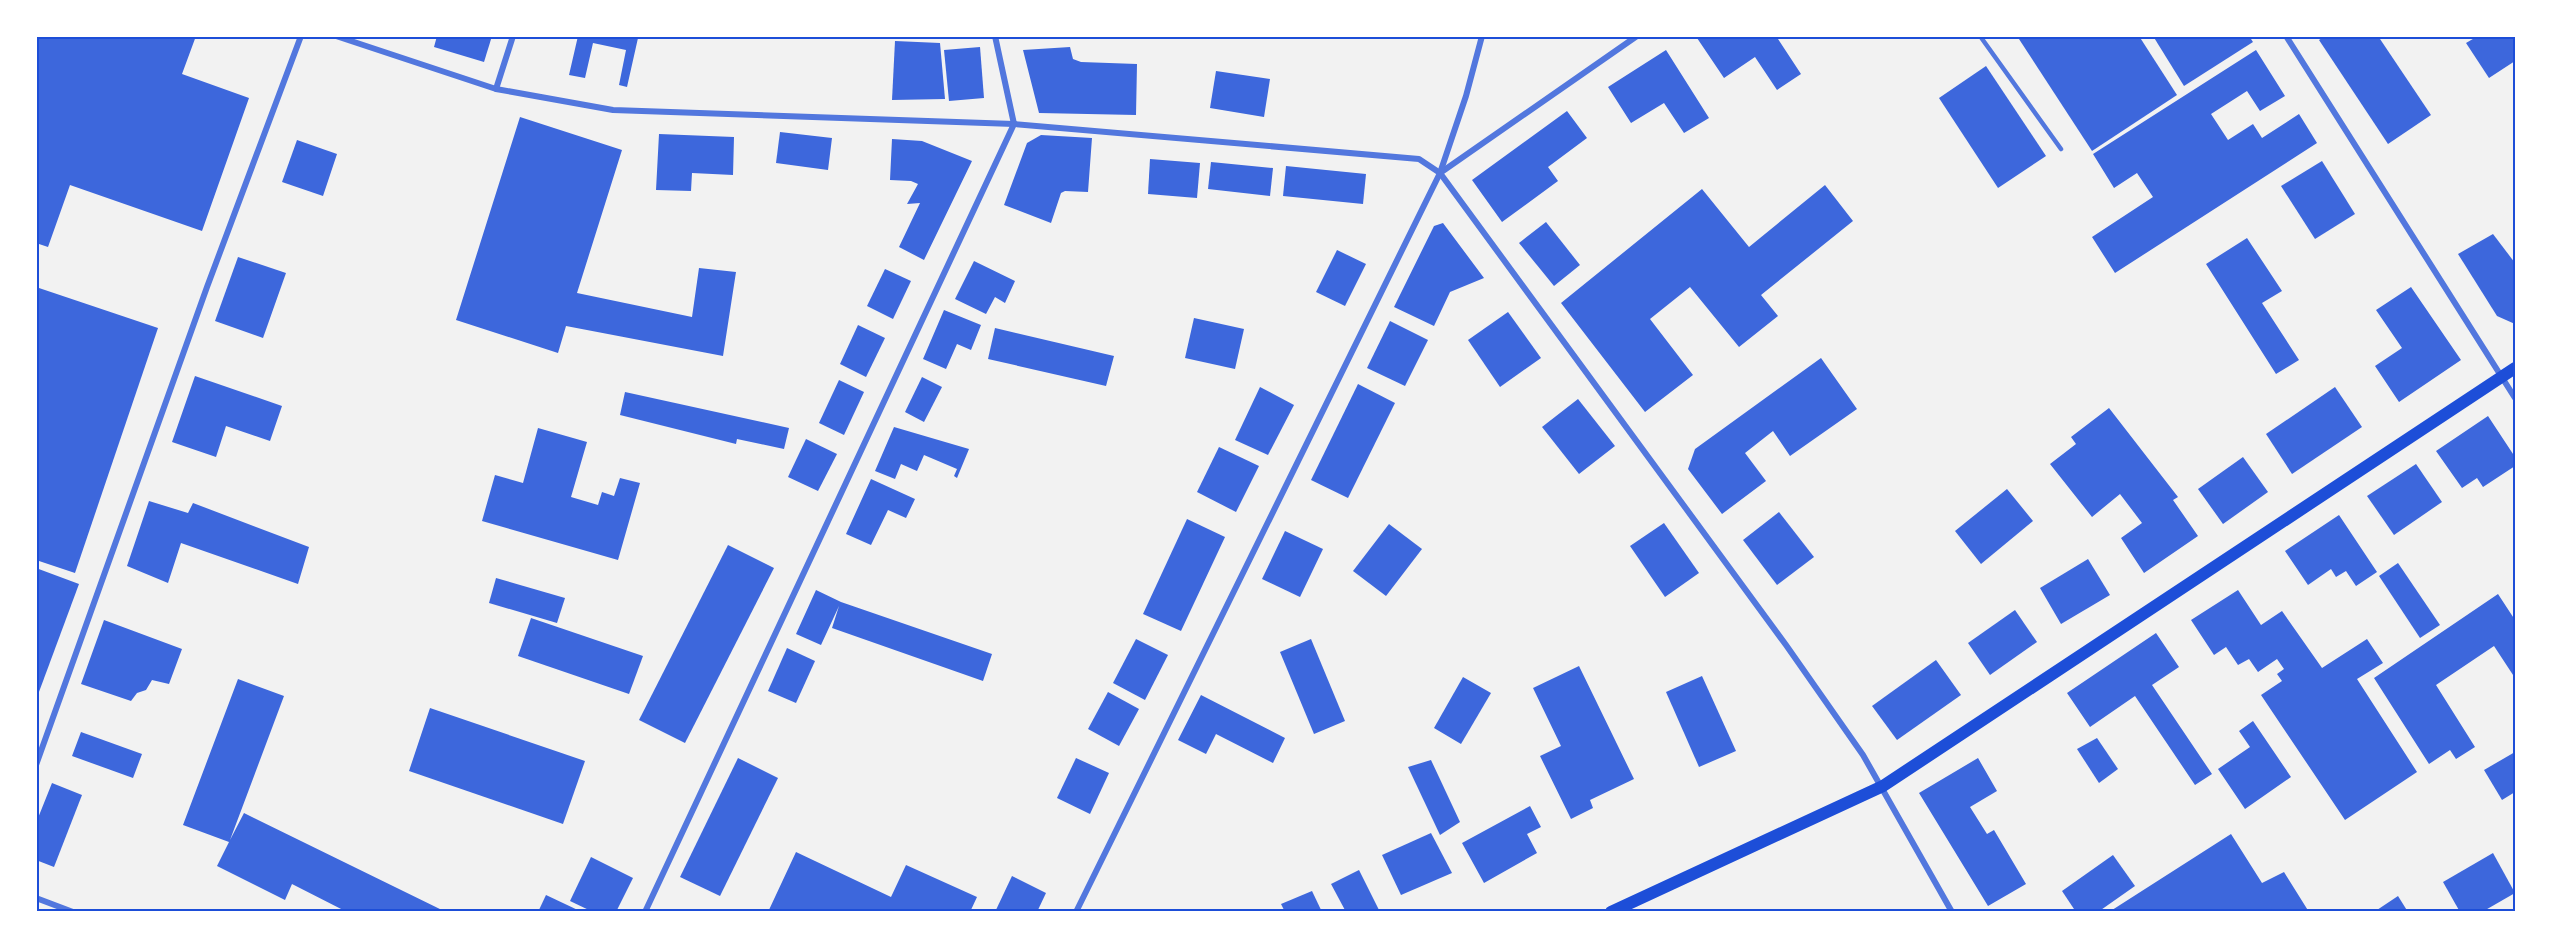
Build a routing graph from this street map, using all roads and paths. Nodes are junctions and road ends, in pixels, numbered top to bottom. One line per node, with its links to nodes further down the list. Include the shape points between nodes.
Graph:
1 (301, 36): 16 (street)
2 (336, 36): 9 (street)
3 (513, 36): 9 (street)
4 (995, 36): 10 (street)
5 (1482, 36): 12 (street)
6 (1637, 36): 12 (street)
7 (1980, 36): 11 (lane)
8 (2286, 36): 14 (street)
9 (496, 89): 10 (street, via 613,110)
10 (1014, 124): 12 (street, via 1419,159); 20 (street)
11 (2061, 148)
12 (1440, 173): 17 (street, via 1786,645); 21 (street)
13 (2515, 368): 14 (main road)
14 (2501, 377): 15 (street); 17 (main road)
15 (2515, 398)
16 (36, 765)
17 (1883, 786): 22 (main road); 23 (street)
18 (36, 898): 19 (street)
19 (73, 912)
20 (645, 912)
21 (1076, 912)
22 (1611, 912)
23 (1952, 912)

